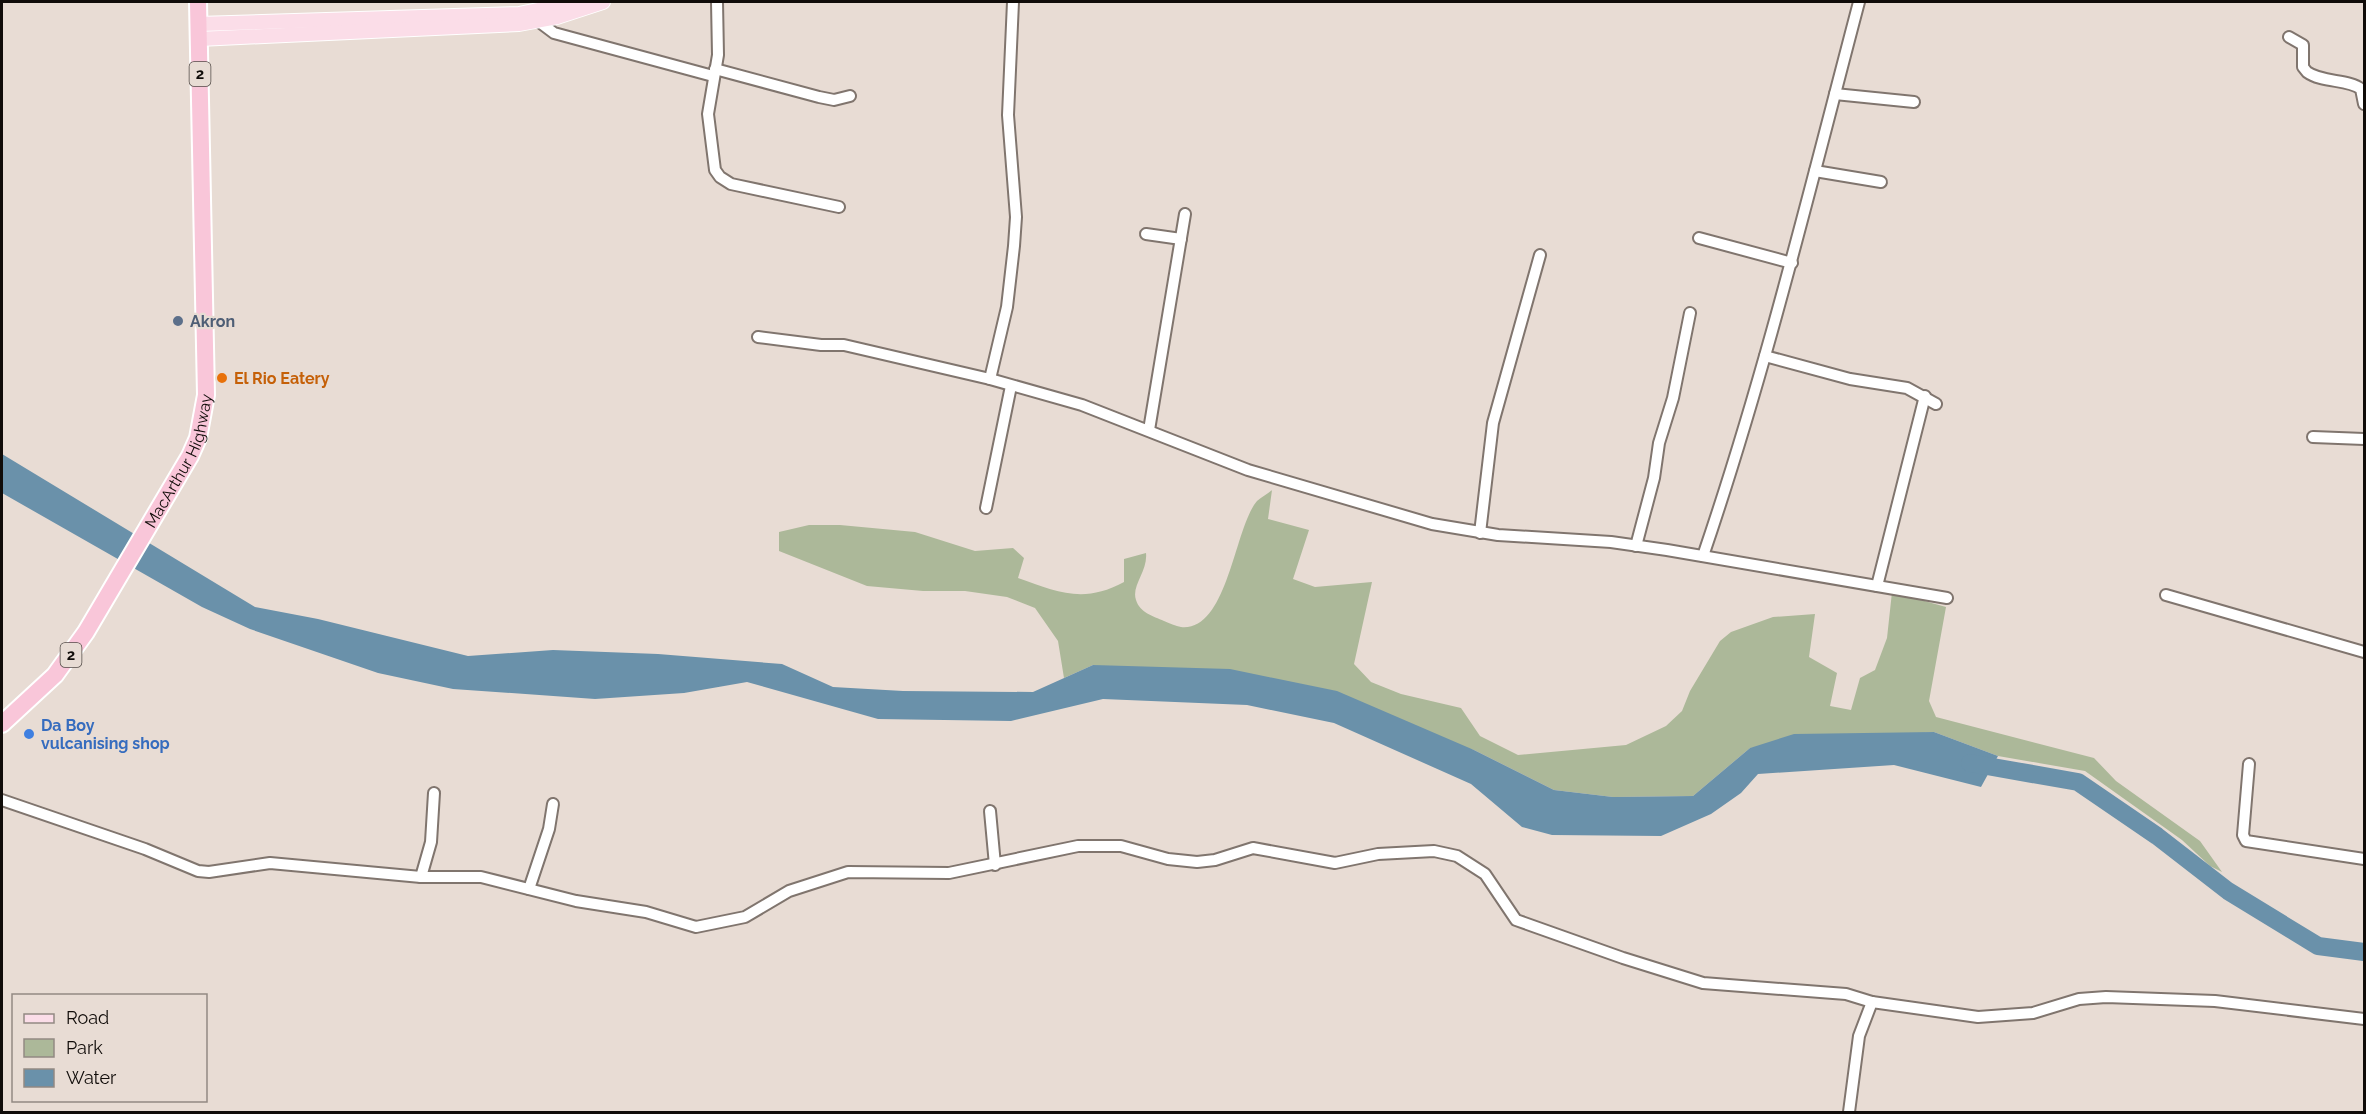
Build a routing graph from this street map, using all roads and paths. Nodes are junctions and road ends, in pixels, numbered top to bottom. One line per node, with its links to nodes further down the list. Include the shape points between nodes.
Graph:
1 (198, 2): 8 (highway, MacArthur Highway / 2)
2 (576, 2): 8 (main road, via 519,14)
3 (603, 2): 7 (main road)
4 (717, 2): 10 (street, via 718,55)
5 (1013, 2): 27 (street, via 1008,115 1016,227 1007,307)
6 (1859, 2): 11 (street)
7 (538, 21): 8 (main road); 10 (street, via 554,33)
8 (199, 31): 42 (highway, MacArthur Highway / 2, via 206,395 198,438 109,594 55,675)
9 (2289, 37): 14 (street, via 2303,45 2303,68 2307,72 2356,85 2361,89)
10 (714, 73): 12 (street, via 834,100); 17 (street, via 709,135 712,161 720,177 732,184)
11 (1835, 94): 13 (street); 15 (street)
12 (850, 96)
13 (1914, 102)
14 (2364, 104)
15 (1815, 171): 16 (street); 23 (street)
16 (1881, 182)
17 (839, 207)
18 (1185, 214): 21 (street)
19 (1146, 234): 21 (street)
20 (1699, 238): 23 (street)
21 (1181, 239): 31 (street)
22 (1540, 255): 35 (street, via 1493,423)
23 (1792, 263): 26 (street)
24 (1690, 313): 36 (street)
25 (758, 337): 27 (street, via 844,345)
26 (1765, 356): 29 (street, via 1850,379 1907,388); 37 (street, via 1741,445)
27 (990, 379): 28 (street)
28 (1011, 386): 31 (street, via 1082,405); 34 (street)
29 (1924, 396): 30 (street); 38 (street)
30 (1936, 404)
31 (1149, 430): 35 (street, via 1216,458 1323,494 1404,518)
32 (2313, 437): 33 (street)
33 (2364, 440)
34 (986, 508)
35 (1480, 533): 36 (street)
36 (1636, 546): 37 (street)
37 (1703, 556): 38 (street)
38 (1877, 586): 40 (street)
39 (2166, 595): 41 (street)
40 (1947, 598)
41 (2364, 652)
42 (2, 723)
43 (2249, 764): 48 (street, via 2243,835 2246,841)
44 (434, 793): 50 (street, via 431,842)
45 (2, 800): 50 (street, via 198,871 270,863)
46 (553, 804): 51 (street)
47 (990, 811): 49 (street)
48 (2364, 859)
49 (995, 865): 51 (street, via 950,873 848,872 789,891 745,917 704,927); 52 (street, via 1095,845 1121,846 1168,859 1197,862 1253,848 1335,863 1408,851 1450,853 1485,874 1513,918 1531,926 1703,982 1846,994)
50 (421, 877): 51 (street, via 482,877)
51 (529, 889)
52 (1872, 1002): 53 (street, via 2002,1017 2033,1013 2079,999 2106,997 2215,1001); 54 (street, via 1859,1036)
53 (2364, 1019)
54 (1849, 1113)

